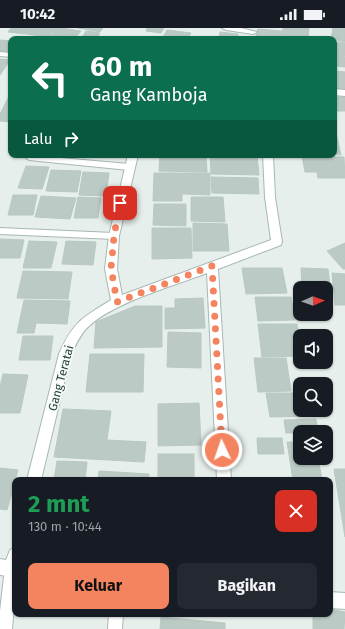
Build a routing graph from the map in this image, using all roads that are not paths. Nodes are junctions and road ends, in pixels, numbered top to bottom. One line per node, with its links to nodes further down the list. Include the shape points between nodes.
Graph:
1 (226, 28): 2 (street)
2 (253, 33)
3 (37, 158): 6 (lane)
4 (132, 158): 6 (street)
5 (268, 158): 9 (street, Gang Teratai, via 270,197 277,242)
6 (129, 168): 8 (street)
7 (0, 231): 8 (lane)
8 (114, 236): 10 (street, via 111,268)
9 (212, 266): 10 (street, Gang Teratai); 12 (street)
10 (117, 302): 11 (street, Gang Teratai, via 85,322 72,338 65,354)
11 (35, 477)
12 (224, 477)
13 (10, 565): 17 (lane)
14 (333, 600): 15 (street)
15 (345, 601)
16 (116, 617): 18 (lane)
17 (5, 629)
18 (115, 629)

